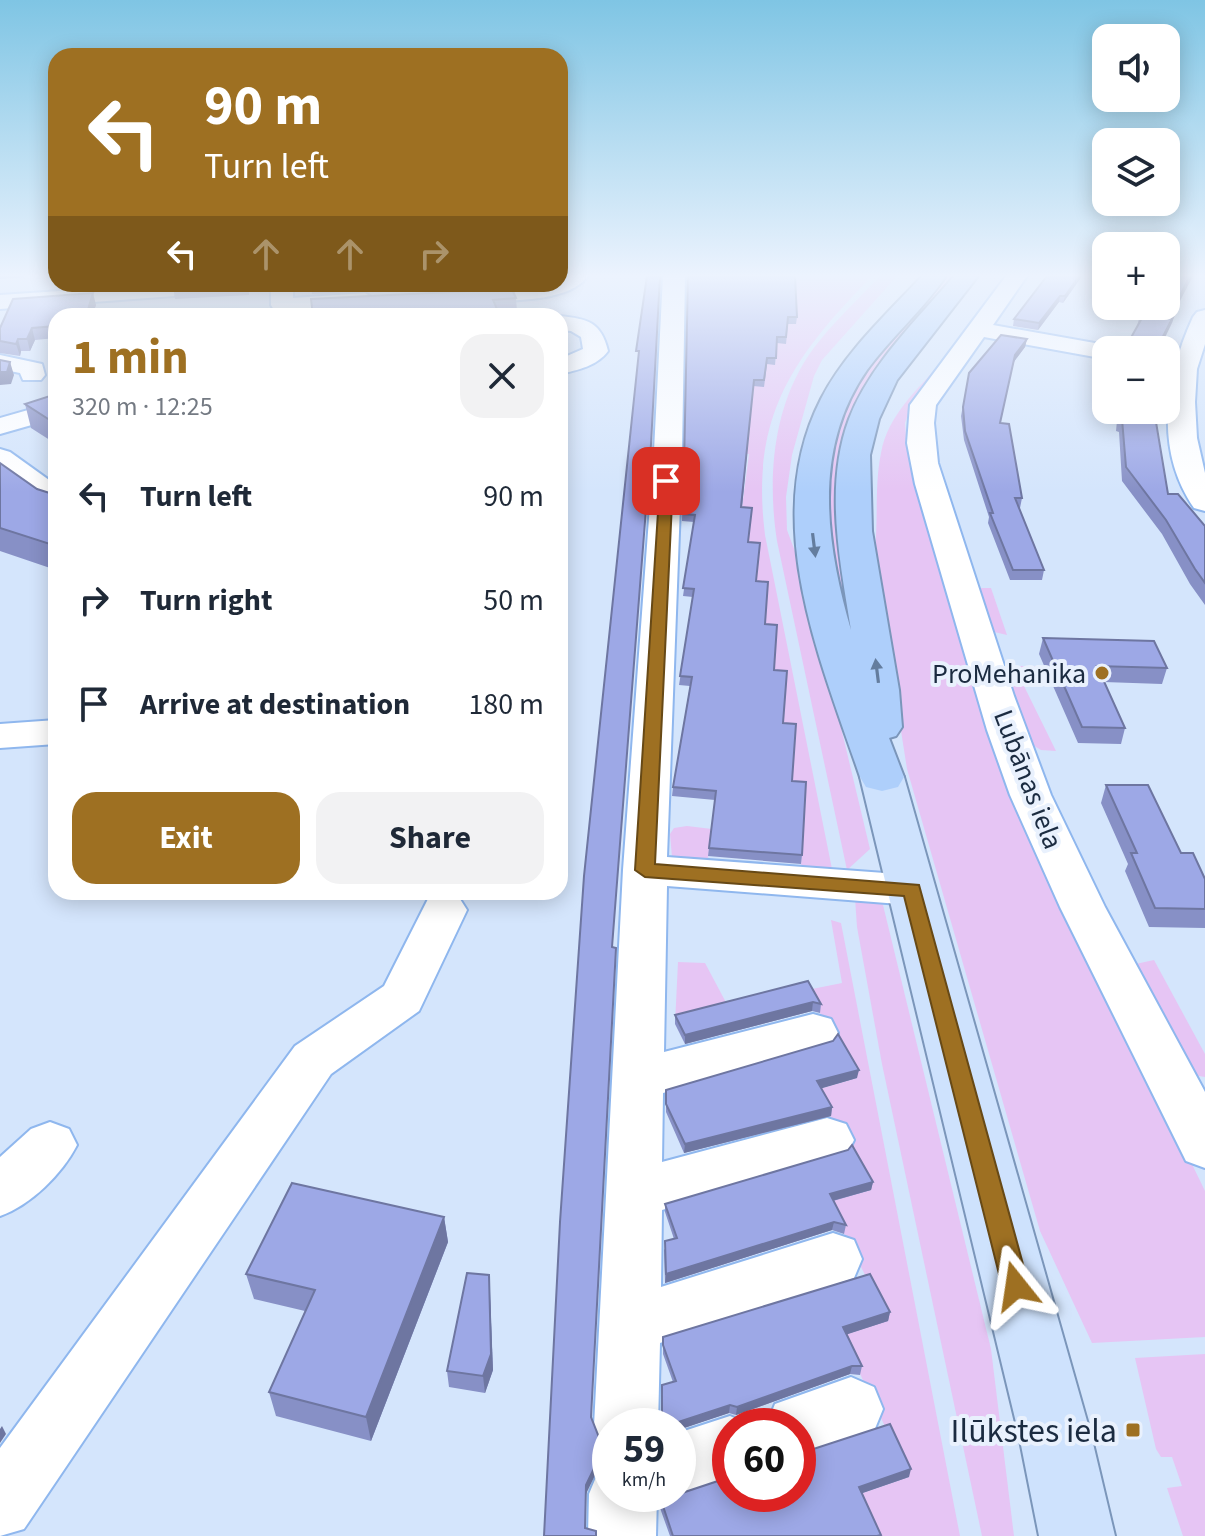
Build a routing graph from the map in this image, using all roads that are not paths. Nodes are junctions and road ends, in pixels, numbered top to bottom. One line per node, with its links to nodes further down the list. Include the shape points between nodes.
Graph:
1 (595, 348): 9 (street, via 588,358)
2 (671, 348): 22 (street)
3 (842, 348): 15 (highway, via 818,386 807,428)
4 (875, 348): 15 (highway, via 843,386)
5 (911, 348): 18 (highway, via 877,392 864,420)
6 (939, 348): 18 (highway, via 882,420)
7 (964, 348): 27 (street, Lubānas iela, via 923,405 918,422 929,478 1043,824)
8 (0, 362): 11 (street, via 33,369 32,384)
9 (568, 364)
10 (1185, 366): 17 (street, via 1180,417 1194,489)
11 (0, 401)
12 (48, 412): 13 (street)
13 (0, 426)
14 (0, 458): 16 (street)
15 (813, 467): 21 (highway, one-way to 21, via 810,516 815,556 833,634)
16 (48, 493)
17 (1205, 502)
18 (852, 504): 21 (highway, one-way to 18, via 881,704)
19 (48, 733): 20 (street)
20 (0, 736)
21 (882, 777): 23 (main road)
22 (645, 870): 23 (street); 26 (street)
23 (912, 890): 38 (main road)
24 (444, 910): 35 (street, via 402,998 313,1060)
25 (813, 1033): 26 (street)
26 (639, 1079): 31 (street)
27 (1198, 1116)
28 (827, 1140): 31 (street)
29 (50, 1145): 30 (street)
30 (0, 1192)
31 (634, 1194): 33 (street)
32 (833, 1259): 33 (street)
33 (629, 1325): 34 (street)
34 (627, 1408)
35 (0, 1505)
36 (623, 1512): 37 (street)
37 (622, 1536)
38 (1077, 1536)

